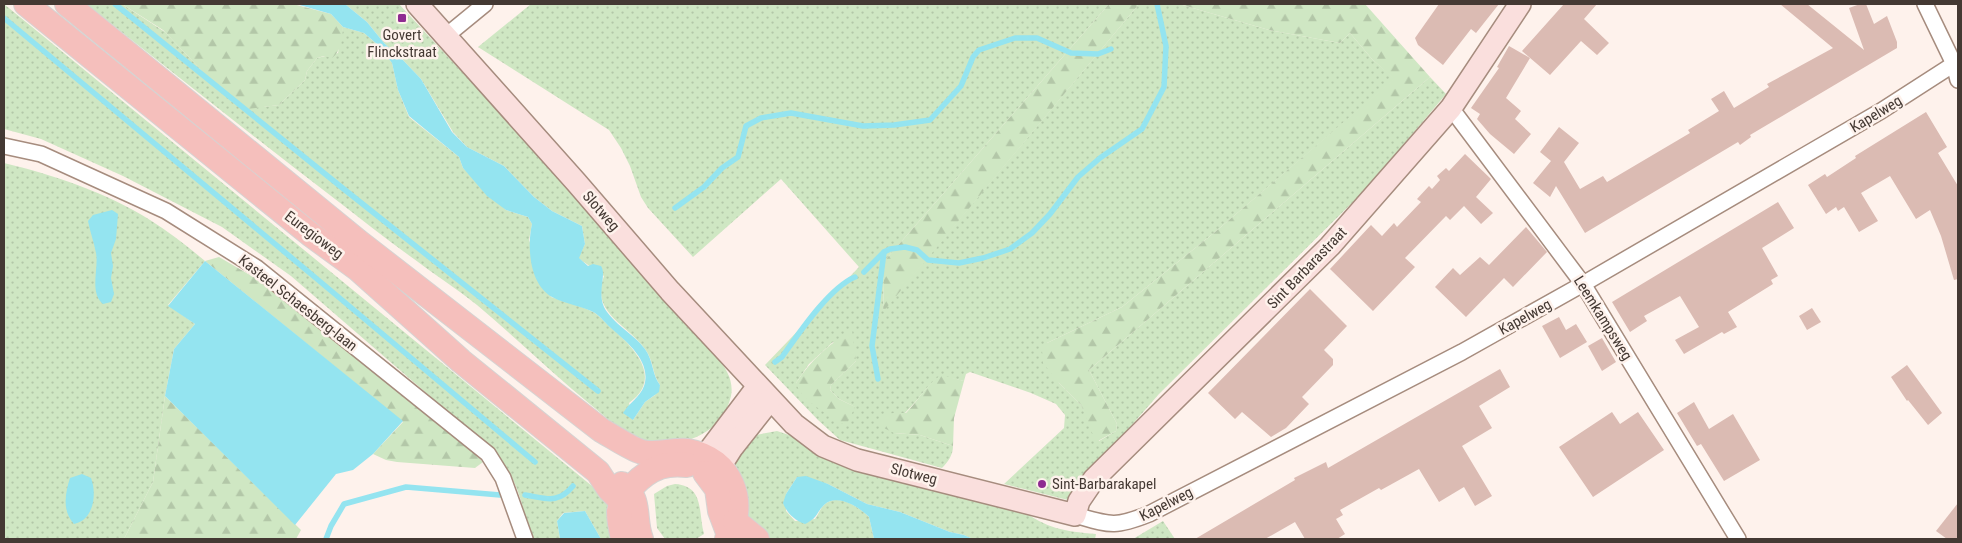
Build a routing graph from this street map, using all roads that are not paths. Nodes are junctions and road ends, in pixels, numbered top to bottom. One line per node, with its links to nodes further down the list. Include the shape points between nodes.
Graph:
1 (26, 4): 16 (main road, Euregioweg, via 310,234 358,269 461,361 598,472 616,479)
2 (67, 4): 14 (main road, Euregioweg, via 360,244 601,430 642,452)
3 (417, 4): 7 (street, Slotweg)
4 (485, 4): 7 (street)
5 (1520, 4): 10 (street, Sint Barbarastraat)
6 (1925, 4): 8 (street)
7 (446, 36): 13 (street, Slotweg)
8 (1956, 64): 9 (street); 12 (street, Kapelweg, via 1881,112)
9 (1958, 80)
10 (1451, 108): 12 (street, Leemkampsweg); 17 (street, Sint Barbarastraat, via 1330,246 1094,479)
11 (4, 146): 19 (street, Kasteel Schaesberg-laan, via 41,154 166,211 257,268 488,454 503,478)
12 (1583, 284): 17 (street, Kapelweg, via 1462,352 1149,514 1126,523 1111,524); 23 (street, Leemkampsweg)
13 (764, 393): 15 (street); 17 (street, Slotweg, via 804,433 832,451)
14 (652, 462): 15 (main road, Euregioweg, via 686,450); 16 (main road)
15 (707, 464): 18 (main road, via 728,477 734,490 737,505)
16 (626, 496): 20 (main road, via 619,512); 21 (main road, via 636,502)
17 (1075, 515)
18 (731, 534): 22 (main road)
19 (525, 539)
20 (623, 539)
21 (641, 539)
22 (757, 539)
23 (1738, 539)

